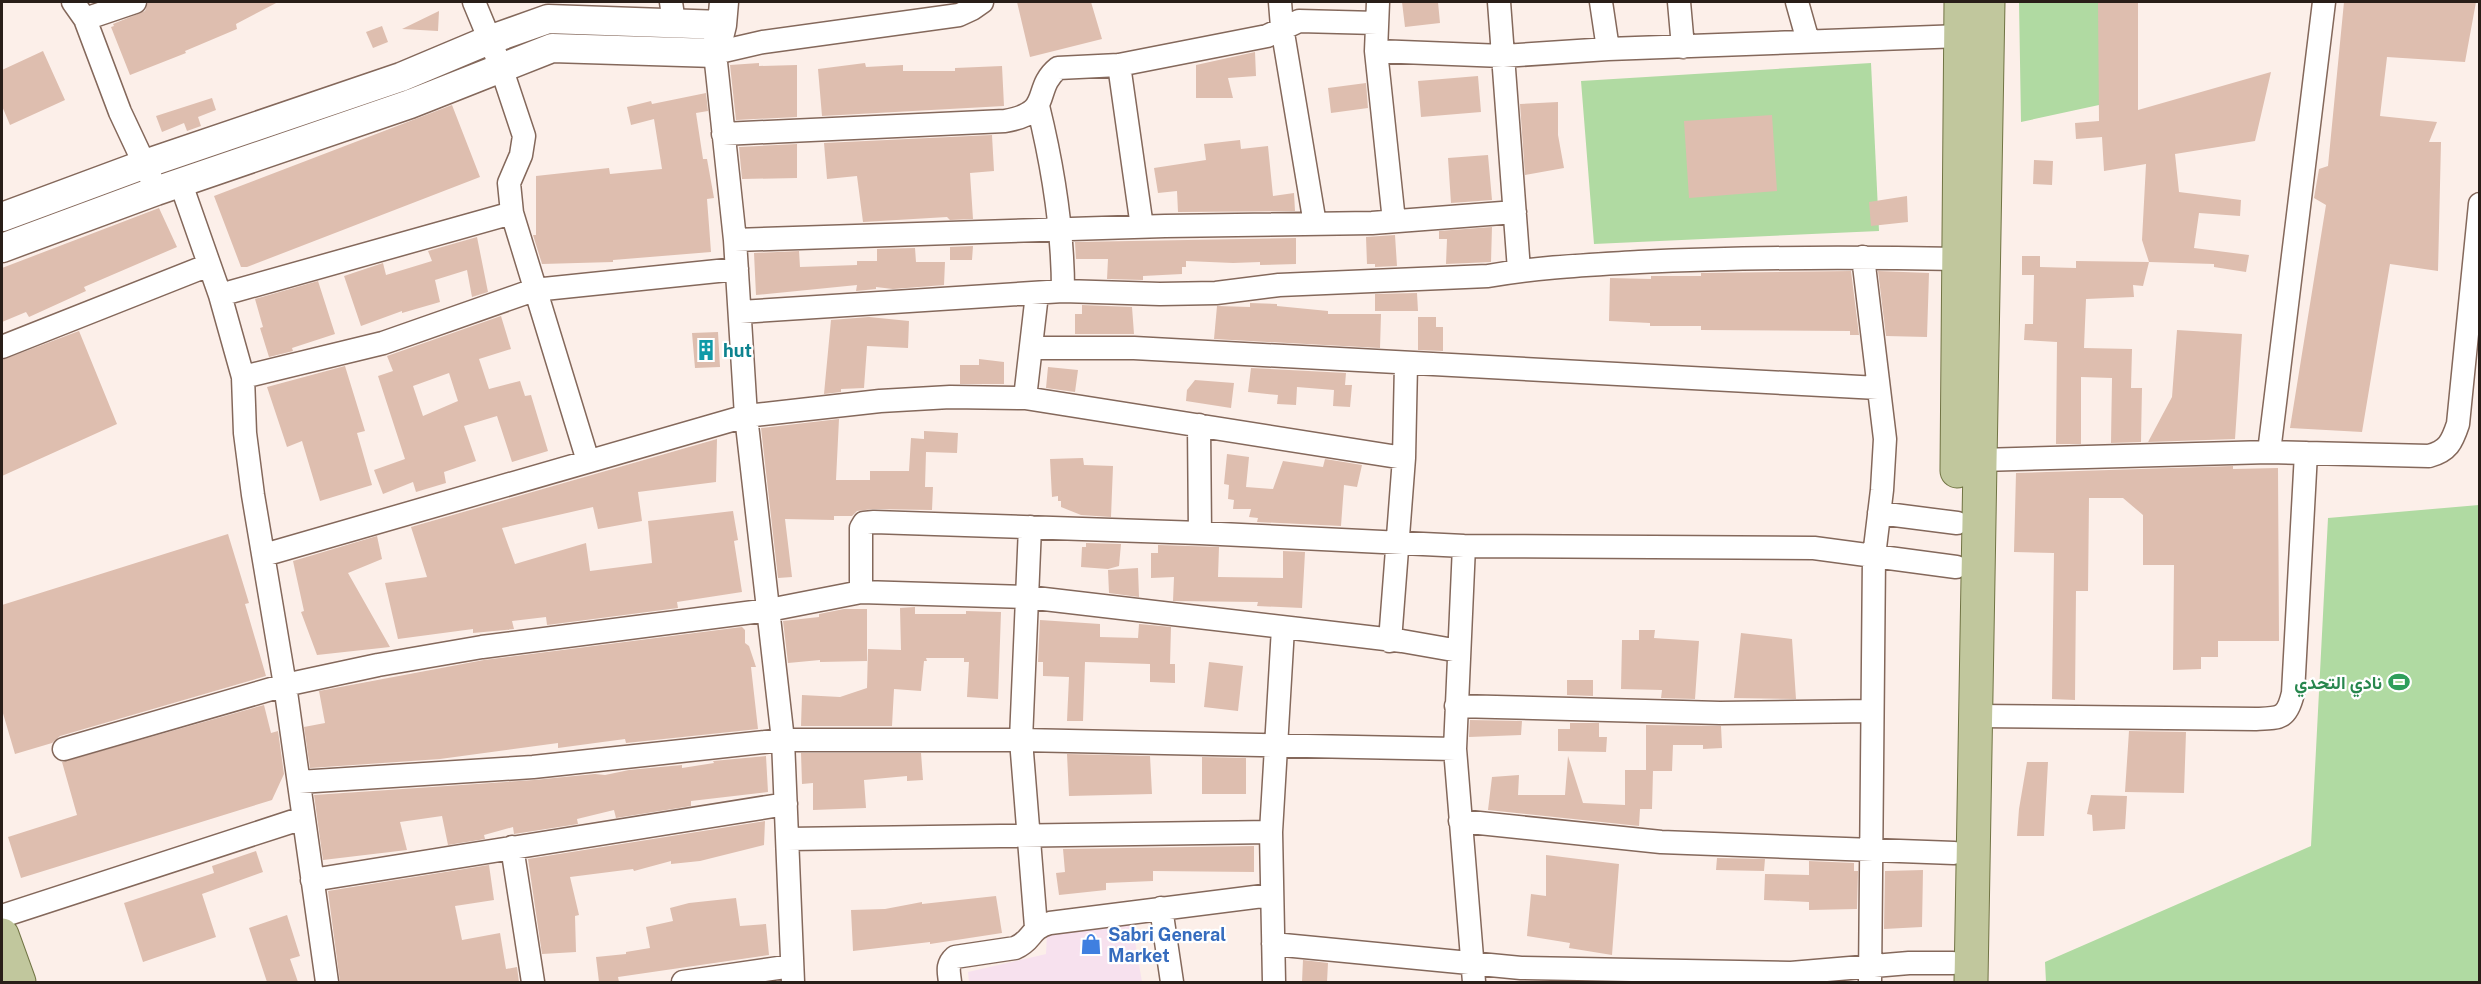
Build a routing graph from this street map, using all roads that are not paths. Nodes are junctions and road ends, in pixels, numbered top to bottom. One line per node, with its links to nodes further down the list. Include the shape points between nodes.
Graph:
1 (135, 2): 12 (street)
2 (474, 2): 18 (street)
3 (982, 2): 19 (street, via 959,15)
4 (1280, 2): 16 (street)
5 (1499, 2): 25 (street)
6 (1601, 2): 22 (street)
7 (1679, 2): 21 (street)
8 (1797, 2): 20 (street)
9 (1961, 2): 17 (main road)
10 (1988, 2): 63 (main road)
11 (2324, 2): 60 (street)
12 (79, 10): 30 (street)
13 (672, 12): 15 (street); 18 (street, via 548,19)
14 (1377, 12): 16 (street, via 1299,21); 23 (street)
15 (723, 13): 19 (street); 24 (street)
16 (1282, 27): 26 (street, via 1267,36); 37 (street)
17 (1961, 36): 20 (street); 43 (main road)
18 (489, 40): 27 (street); 30 (street, via 401,77)
19 (763, 42): 24 (street)
20 (1808, 42): 21 (street)
21 (1683, 47): 22 (street)
22 (1608, 49): 25 (street)
23 (1376, 51): 25 (street); 36 (street)
24 (715, 53): 27 (street, via 552,48); 29 (street)
25 (1503, 56): 33 (street)
26 (1119, 65): 28 (street, via 1058,68); 38 (street)
27 (501, 67): 31 (street, via 410,104); 34 (street, via 524,136 509,183)
28 (1038, 106): 29 (street, via 1022,118 1005,121); 39 (street)
29 (723, 134): 40 (street)
30 (145, 164): 31 (street); 35 (street)
31 (169, 187): 41 (street); 44 (street)
32 (2480, 204): 61 (street, via 2458,424 2448,448 2429,456)
33 (1515, 212): 36 (street); 46 (street)
34 (512, 213): 47 (street); 50 (street)
35 (2, 217)
36 (1394, 221): 37 (street)
37 (1316, 224): 38 (street)
38 (1142, 227): 39 (street)
39 (1060, 230): 40 (street); 48 (street)
40 (735, 240): 45 (street)
41 (2, 248)
42 (1863, 257): 43 (street); 46 (street, via 1679,260); 56 (street)
43 (1959, 259): 66 (main road)
44 (209, 265): 50 (street); 52 (street)
45 (737, 269): 47 (street); 51 (street)
46 (1519, 270): 48 (street, via 1488,276 1279,285 1216,293)
47 (534, 290): 55 (street, via 383,343); 64 (street)
48 (1063, 291): 49 (street)
49 (1037, 294): 51 (street); 53 (street)
50 (220, 295): 55 (street)
51 (740, 312): 58 (street)
52 (2, 347)
53 (1032, 348): 54 (street, via 1134,348); 57 (street)
54 (1406, 364): 56 (street); 62 (street)
55 (243, 377): 71 (street, via 245,433)
56 (1878, 388): 65 (street, via 1885,439)
57 (1025, 398): 58 (street, via 892,400); 59 (street)
58 (746, 416): 64 (street); 76 (street)
59 (1199, 425): 62 (street); 68 (street)
60 (2270, 452): 61 (street); 63 (street)
61 (2306, 453): 83 (street, via 2293,693 2290,708 2283,716)
62 (1404, 458): 69 (street)
63 (1980, 460): 83 (main road)
64 (588, 461): 71 (street)
65 (1880, 513): 66 (street); 72 (street)
66 (1957, 523): 73 (main road)
67 (1030, 527): 68 (street); 74 (street, via 864,523); 75 (street)
68 (1200, 533): 69 (street)
69 (1397, 544): 70 (street); 78 (street)
70 (1464, 546): 72 (street, via 1814,548); 79 (street)
71 (264, 555): 80 (street)
72 (1874, 556): 73 (street); 82 (street)
73 (1956, 567): 98 (main road)
74 (861, 592): 75 (street); 76 (street)
75 (1027, 597): 77 (street); 85 (street)
76 (769, 610): 80 (street, via 482,647); 84 (street)
77 (1282, 628): 78 (street); 86 (street)
78 (1390, 641): 79 (street)
79 (1459, 651): 81 (street)
80 (285, 685): 87 (street); 89 (street)
81 (1456, 706): 82 (street, via 1720,713); 88 (street)
82 (1872, 711): 97 (street)
83 (1976, 716): 106 (main road)
84 (783, 740): 85 (street); 89 (street, via 533,767); 90 (street)
85 (1021, 740): 86 (street); 94 (street)
86 (1276, 744): 88 (street); 93 (street)
87 (64, 749)
88 (1455, 749): 92 (street)
89 (299, 782): 91 (street)
90 (786, 804): 95 (street); 96 (street)
91 (303, 818): 99 (street); 102 (street)
92 (1460, 821): 97 (street, via 1660,842); 107 (street)
93 (1271, 832): 94 (street); 100 (street)
94 (1029, 835): 95 (street); 103 (street)
95 (788, 839): 108 (street)
96 (512, 847): 99 (street); 112 (street)
97 (1870, 850): 98 (street); 109 (street)
98 (1954, 853): 106 (main road)
99 (312, 880): 111 (street)
100 (1271, 896): 101 (street); 105 (street)
101 (1161, 908): 103 (street); 115 (street)
102 (2, 916)
103 (1036, 927): 114 (street, via 1015,948 955,957 948,968)
104 (2, 935): 110 (main road)
105 (1273, 944): 107 (street); 116 (street)
106 (1961, 961): 109 (street); 117 (main road)
107 (1474, 973): 109 (street, via 1521,968)
108 (793, 974): 113 (street)
109 (1870, 974)
110 (19, 982)
111 (327, 982)
112 (533, 982)
113 (683, 982)
114 (951, 982)
115 (1172, 982)
116 (1274, 982)
117 (1987, 982)

